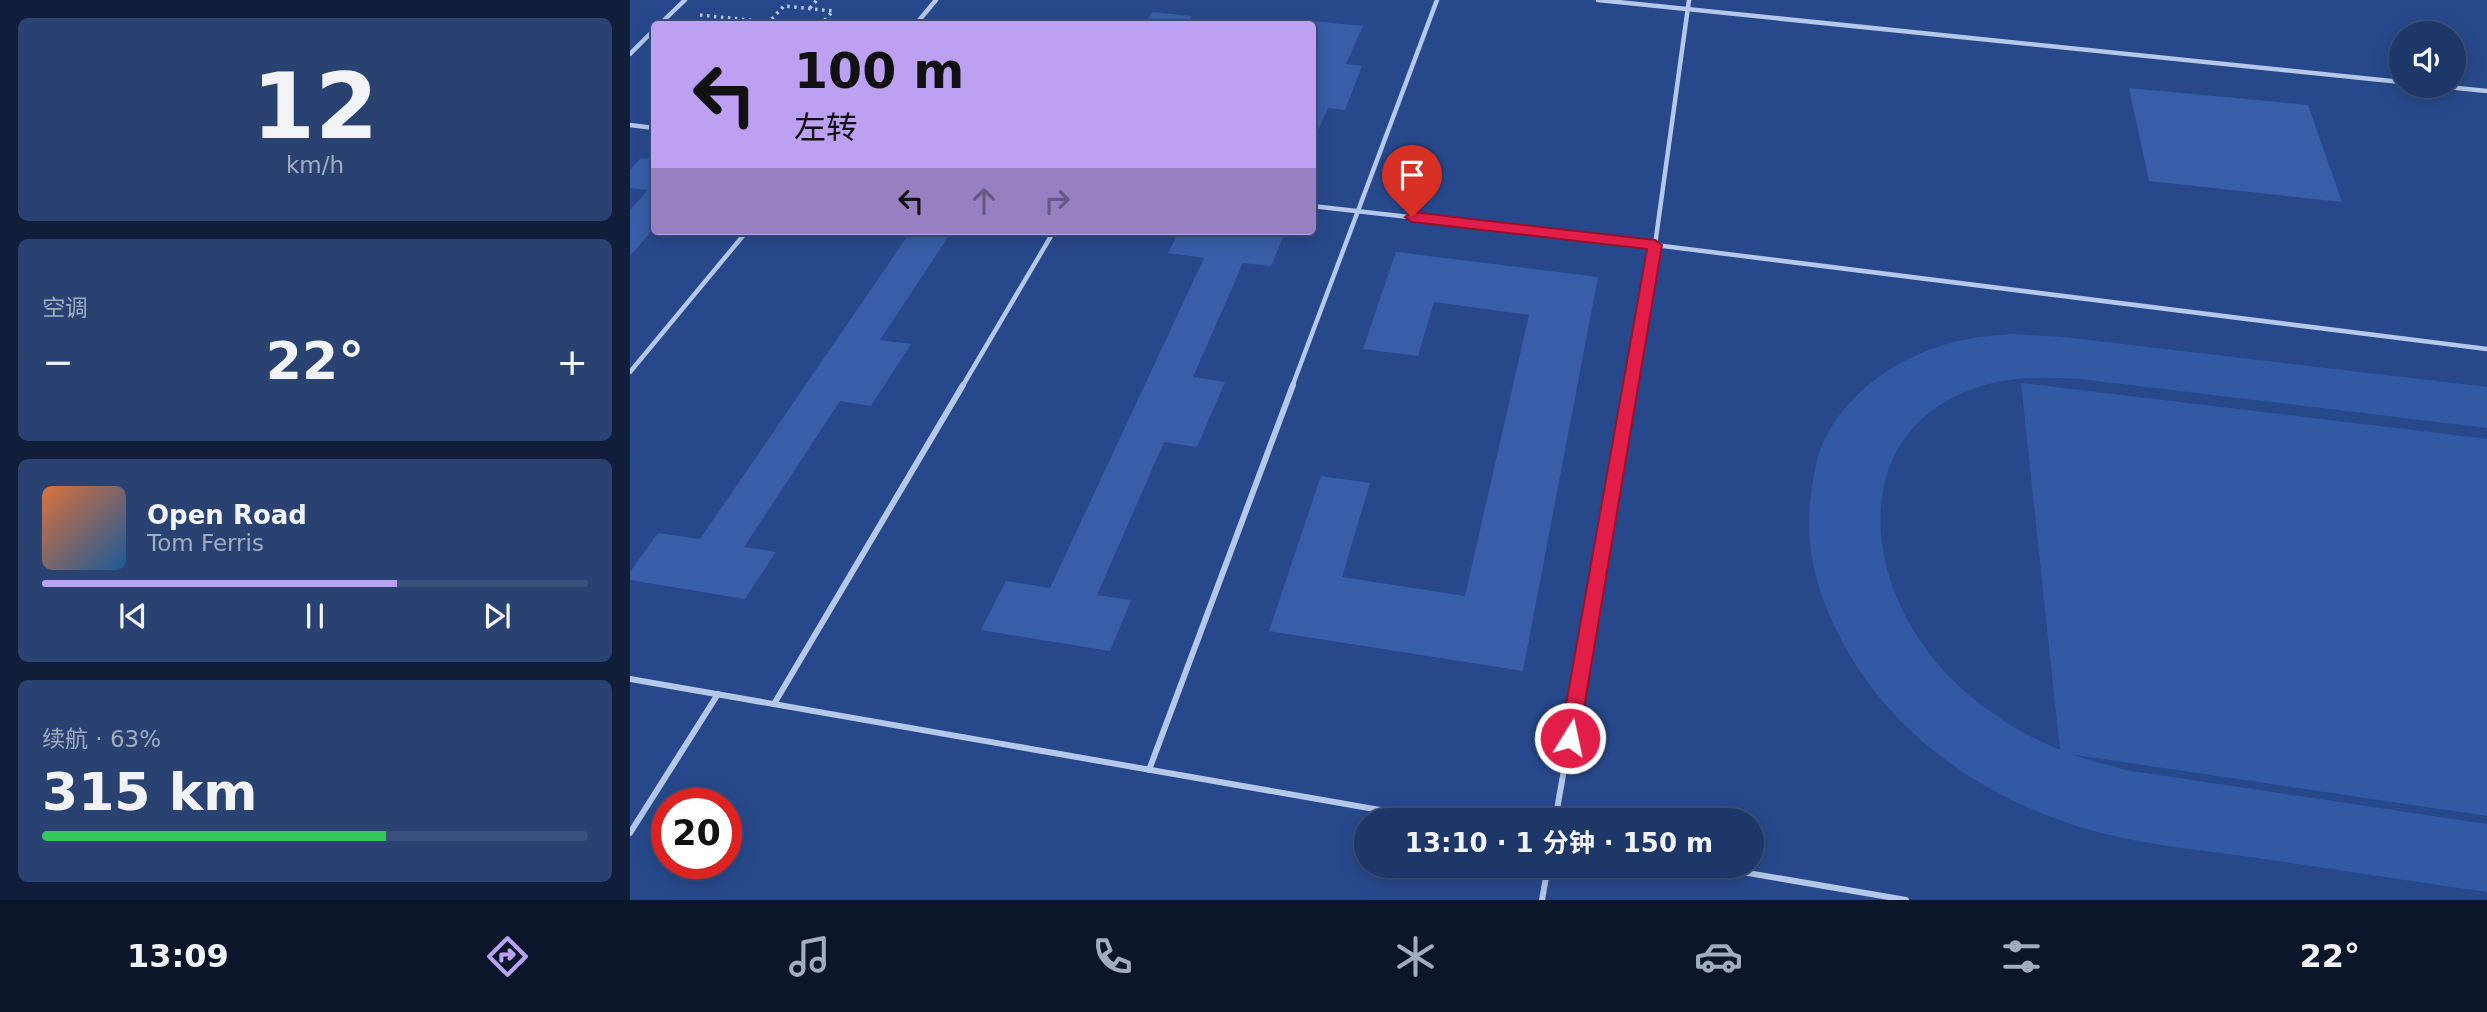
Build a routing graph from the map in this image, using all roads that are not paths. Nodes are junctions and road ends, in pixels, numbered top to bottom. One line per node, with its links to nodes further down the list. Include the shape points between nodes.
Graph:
1 (685, 0): 7 (lane)
2 (936, 0): 8 (lane)
3 (1437, 0): 17 (lane)
4 (1598, 0): 6 (lane)
5 (1689, 0): 6 (lane)
6 (1687, 9): 11 (lane); 20 (lane)
7 (663, 21)
8 (918, 21)
9 (651, 33): 10 (lane)
10 (630, 54)
11 (2389, 81)
12 (2466, 89): 13 (lane)
13 (2487, 91)
14 (630, 125): 15 (lane)
15 (651, 128)
16 (1316, 206): 17 (lane)
17 (1357, 211): 20 (lane); 26 (lane)
18 (744, 235): 22 (lane)
19 (1052, 235): 25 (lane)
20 (1655, 245): 21 (lane); 28 (lane)
21 (2487, 349)
22 (630, 372)
23 (630, 679): 24 (lane)
24 (718, 694): 25 (lane); 29 (lane)
25 (774, 704): 26 (lane)
26 (1149, 769): 27 (lane)
27 (1370, 808)
28 (1557, 808)
29 (630, 833)
30 (1764, 876): 32 (lane)
31 (1546, 878): 33 (lane)
32 (1894, 899): 34 (lane)
33 (1542, 900)
34 (1906, 900)

